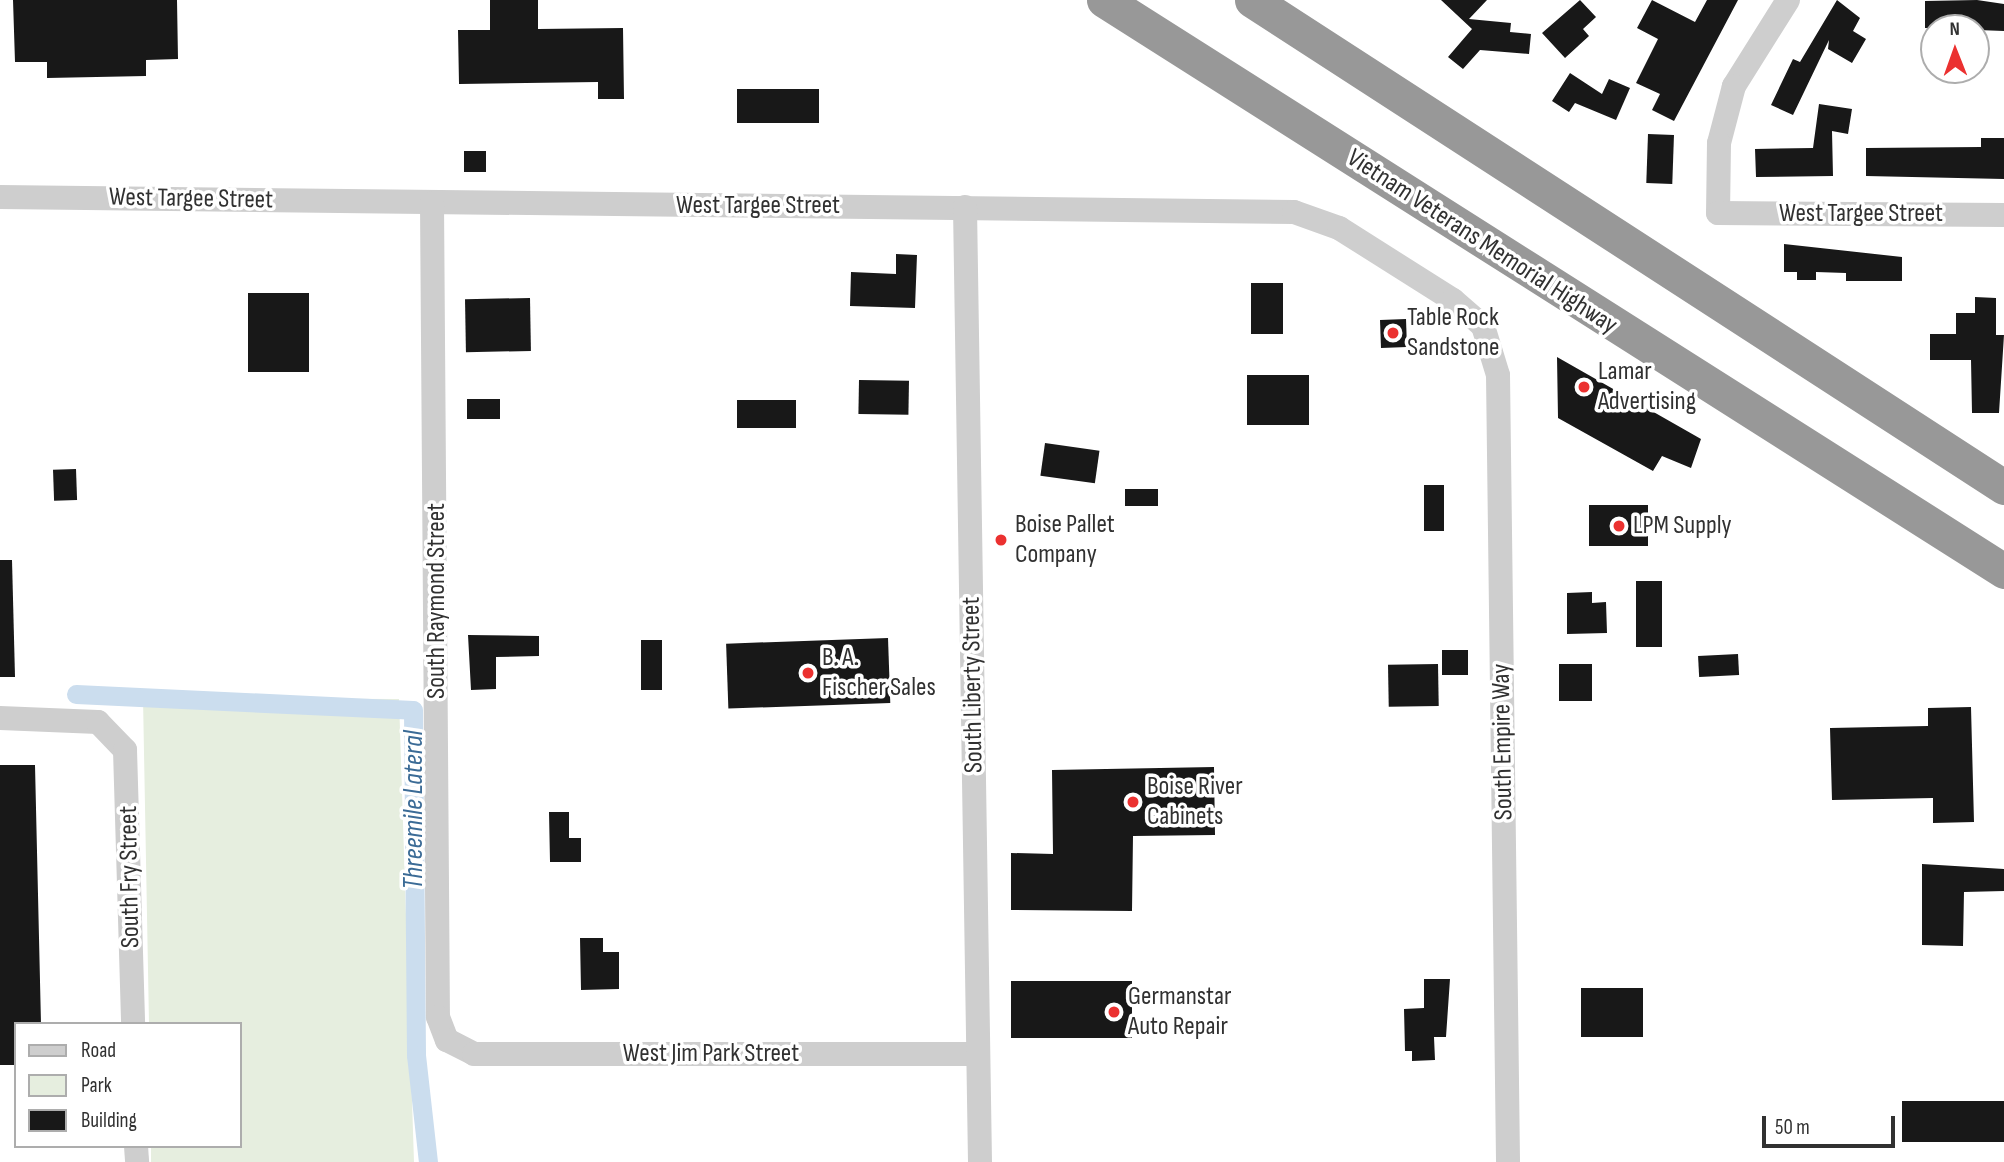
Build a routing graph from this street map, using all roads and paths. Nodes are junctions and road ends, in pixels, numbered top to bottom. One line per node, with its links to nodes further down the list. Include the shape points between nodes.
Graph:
1 (1104, 0): 10 (highway, Vietnam Veterans Memorial Highway)
2 (1252, 0): 9 (highway)
3 (1788, 0): 7 (street, West Targee Street, via 1734,86 1718,143 1718,213)
4 (0, 197): 5 (street, West Targee Street)
5 (432, 203): 6 (street, West Targee Street); 13 (street, South Raymond Street, via 438,1017)
6 (965, 207): 8 (street, West Targee Street, via 1294,212 1339,228); 14 (street, South Liberty Street)
7 (2004, 215)
8 (1483, 326): 16 (street, South Empire Way, via 1499,375)
9 (2004, 487)
10 (2004, 571)
11 (0, 718): 12 (street, South Fry Street, via 85,720 114,735 127,767)
12 (133, 1022)
13 (447, 1040): 14 (street, West Jim Park Street, via 474,1054)
14 (978, 1054): 15 (street, South Liberty Street)
15 (980, 1162)
16 (1508, 1162)

